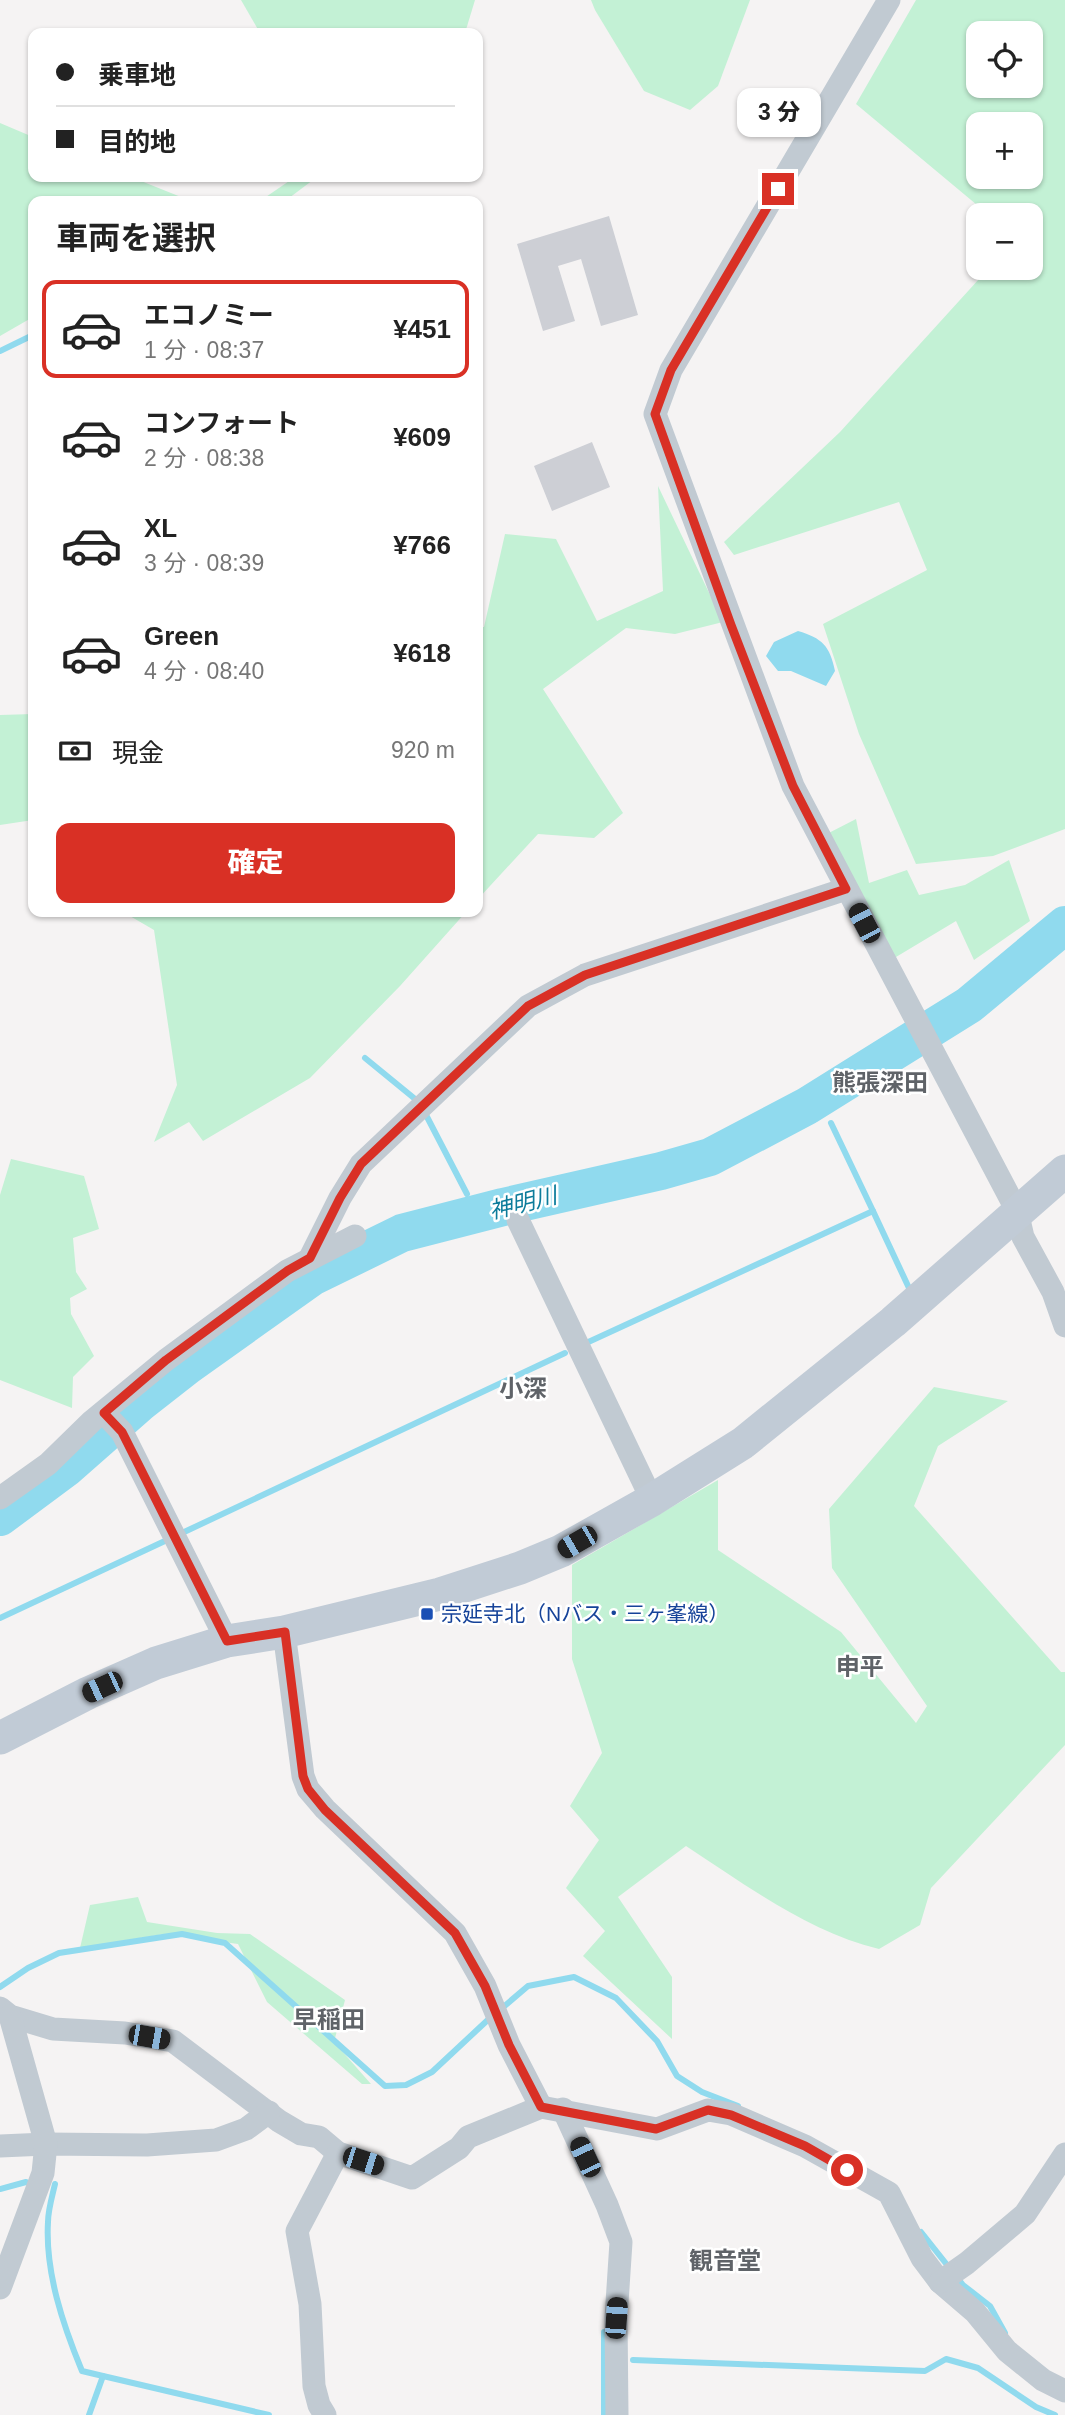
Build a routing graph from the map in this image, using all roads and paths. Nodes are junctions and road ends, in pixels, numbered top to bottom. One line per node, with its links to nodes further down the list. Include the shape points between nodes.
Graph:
1 (889, 0): 2 (street, via 671,370 655,414 793,786)
2 (846, 889): 4 (street); 7 (street, via 585,975 528,1006 361,1164)
3 (1065, 1171): 4 (street)
4 (1017, 1211): 8 (street, via 1023,1237 1053,1292); 11 (street, via 893,1322 743,1443)
5 (518, 1220): 11 (street)
6 (355, 1236): 7 (street)
7 (310, 1258): 9 (street, via 166,1360)
8 (1065, 1326)
9 (111, 1420): 10 (street, via 92,1421 48,1464); 13 (street)
10 (0, 1498)
11 (653, 1500): 12 (street, via 561,1551 520,1568 440,1594)
12 (285, 1632): 13 (street); 16 (street, via 308,1789 455,1933 485,1986 509,2045)
13 (227, 1641): 14 (street, via 156,1663)
14 (0, 1738)
15 (5, 2012): 17 (street, via 53,2029 173,2041); 18 (street)
16 (552, 2108): 20 (street, via 468,2137 412,2178); 22 (street, via 656,2129 708,2110 805,2146 889,2193 922,2258); 26 (street, via 607,2205 621,2242)
17 (269, 2112): 18 (street, via 246,2129 215,2140); 20 (street, via 301,2134 320,2137)
18 (46, 2144): 19 (street); 23 (street, via 43,2173)
19 (0, 2146)
20 (338, 2153): 25 (street, via 297,2231 310,2304 314,2386)
21 (1065, 2154): 22 (street, via 1025,2214)
22 (940, 2282): 24 (street, via 975,2312 1007,2351)
23 (0, 2288)
24 (1065, 2391)
25 (325, 2415)
26 (617, 2415)

